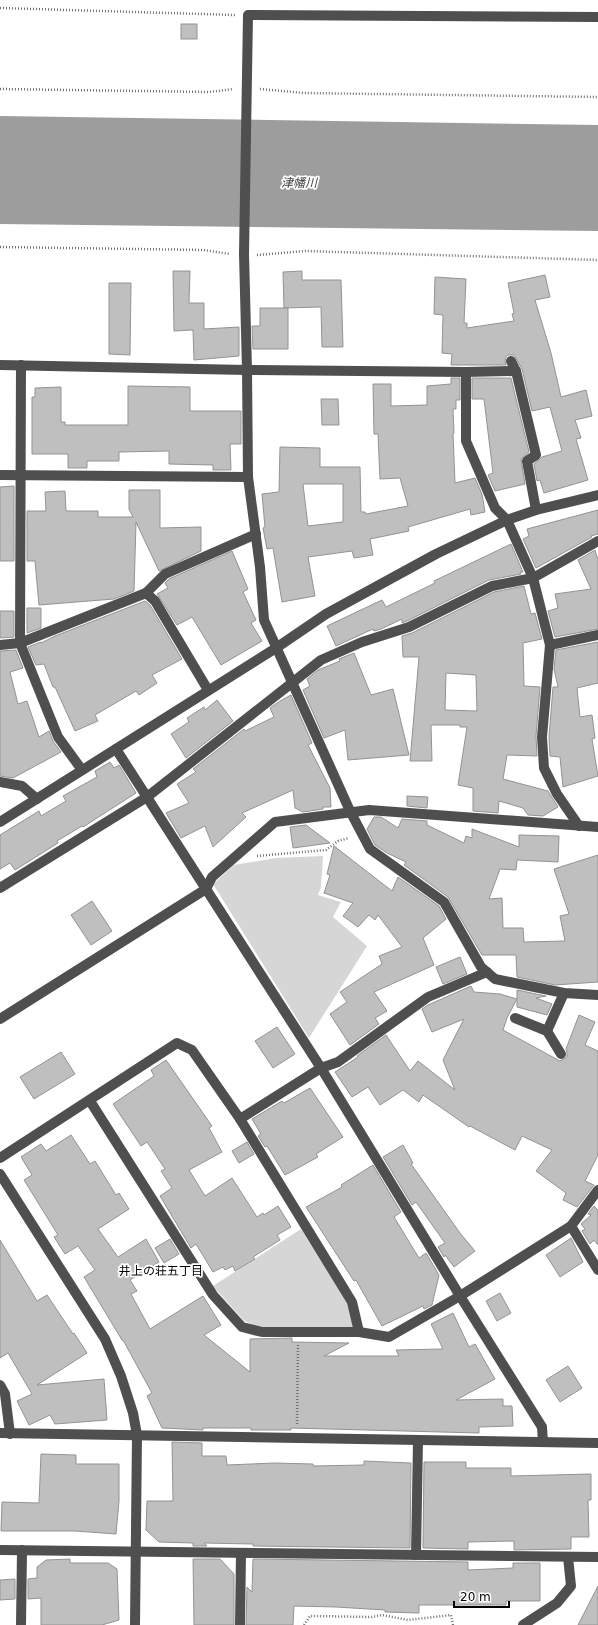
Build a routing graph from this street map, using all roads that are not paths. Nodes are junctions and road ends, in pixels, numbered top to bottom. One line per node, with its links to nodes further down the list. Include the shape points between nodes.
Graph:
1 (598, 17): 5 (street, via 248,15 244,255)
2 (511, 361): 6 (street)
3 (0, 365): 4 (street)
4 (21, 365): 5 (street); 9 (street)
5 (248, 370): 7 (street); 10 (street)
6 (516, 371): 7 (street); 12 (street, via 536,455 527,461)
7 (466, 372): 13 (street, via 466,441 495,508)
8 (0, 475): 9 (street)
9 (20, 476): 10 (street); 19 (street)
10 (248, 477): 14 (street)
11 (598, 495): 12 (street)
12 (536, 510): 13 (street)
13 (507, 520): 16 (street); 22 (street, via 436,554 326,614)
14 (256, 534): 17 (street, via 165,574); 22 (street, via 264,620)
15 (598, 541): 16 (street)
16 (533, 578): 21 (street); 23 (street, via 492,586 409,627 362,642 322,660)
17 (146, 593): 19 (street); 24 (street, via 155,601)
18 (598, 635): 21 (street)
19 (20, 643): 20 (street); 26 (street, via 58,737)
20 (0, 644)
21 (550, 645): 32 (street, via 542,737 544,768 557,794)
22 (276, 648): 23 (street); 24 (street)
23 (292, 683): 28 (street); 30 (street)
24 (208, 690): 25 (street)
25 (116, 749): 26 (street); 28 (street)
26 (82, 770): 29 (street)
27 (0, 782): 29 (street, via 22,786)
28 (147, 797): 34 (street); 35 (street)
29 (37, 799): 31 (street)
30 (350, 811): 32 (street, via 369,810); 35 (street, via 275,822 212,877); 36 (street, via 370,849 444,902)
31 (0, 822)
32 (579, 826): 33 (street)
33 (597, 829)
34 (0, 888)
35 (206, 889): 40 (street); 43 (street)
36 (487, 972): 37 (street, via 495,979); 43 (street, via 428,997 338,1062)
37 (564, 993): 38 (street); 41 (street)
38 (598, 995)
39 (515, 1018): 41 (street)
40 (0, 1019)
41 (547, 1031): 42 (street)
42 (561, 1054)
43 (321, 1068): 45 (street); 51 (street)
44 (90, 1101): 45 (street, via 177,1043 192,1050); 46 (street); 52 (street, via 213,1295 242,1327 262,1332)
45 (240, 1120): 52 (street, via 352,1302)
46 (0, 1158)
47 (0, 1174): 55 (street, via 105,1339 121,1376 133,1413)
48 (598, 1190): 49 (street)
49 (571, 1226): 50 (street); 51 (street)
50 (598, 1270)
51 (460, 1296): 52 (street, via 389,1337); 57 (street, via 542,1427)
52 (359, 1332)
53 (0, 1385): 54 (street, via 6,1394)
54 (5, 1433): 55 (street)
55 (137, 1436): 56 (street); 61 (street)
56 (418, 1440): 57 (street); 63 (street)
57 (543, 1442): 58 (street)
58 (598, 1442)
59 (0, 1550): 60 (street)
60 (22, 1550): 61 (street); 66 (street)
61 (136, 1552): 62 (street); 67 (street)
62 (241, 1553): 63 (street); 68 (street)
63 (416, 1555): 64 (street)
64 (568, 1557): 65 (street); 69 (street, via 571,1586 557,1603)
65 (598, 1557)
66 (21, 1625)
67 (135, 1625)
68 (240, 1625)
69 (523, 1625)

